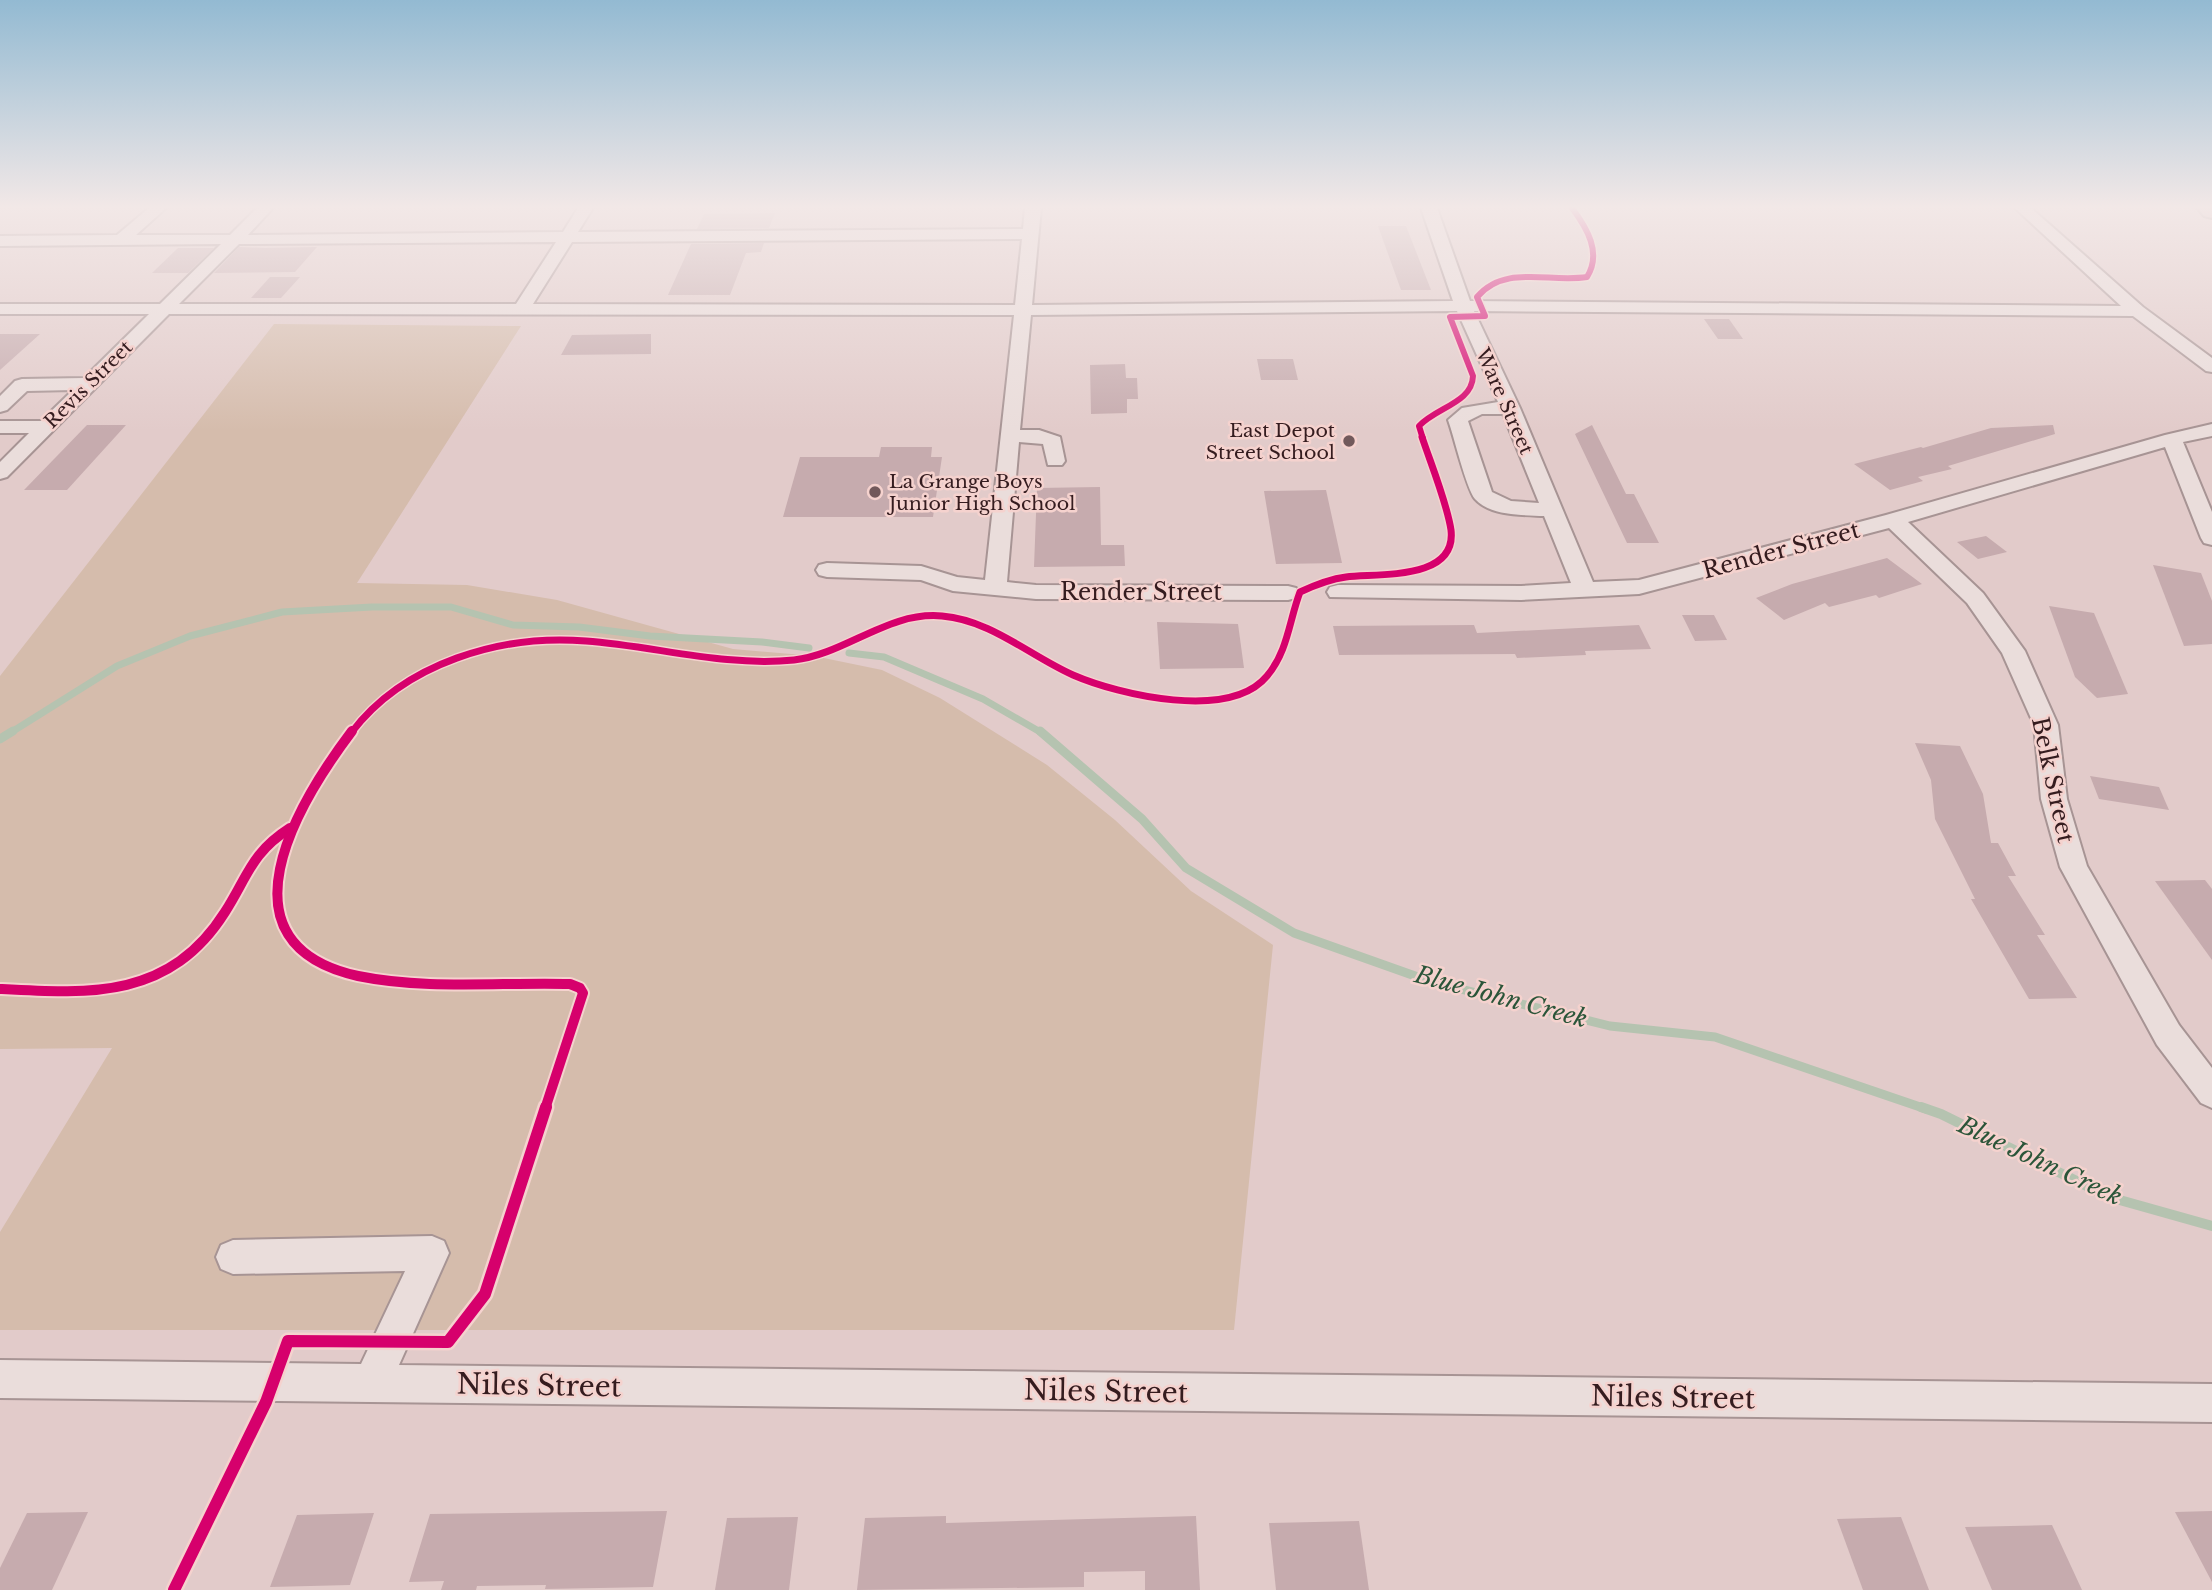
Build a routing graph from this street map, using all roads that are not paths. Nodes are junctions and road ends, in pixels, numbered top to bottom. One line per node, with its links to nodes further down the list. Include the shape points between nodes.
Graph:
1 (190, 282): 8 (street, Revis Street)
2 (539, 282): 9 (street)
3 (1026, 282): 10 (street)
4 (1456, 282): 6 (street, Ware Street)
5 (2105, 282): 11 (street)
6 (1464, 306): 10 (street); 11 (street); 15 (street, Ware Street)
7 (0, 310): 8 (street)
8 (162, 310): 9 (street); 13 (street, Revis Street)
9 (521, 310): 10 (street)
10 (1023, 310): 19 (street)
11 (2137, 311): 12 (street)
12 (2212, 367)
13 (89, 384): 14 (street, via 22,385); 17 (street, Revis Street)
14 (0, 406)
15 (1510, 408): 23 (street, Ware Street); 23 (street, via 1480,409 1458,420 1483,495 1511,508)
16 (0, 427): 17 (street)
17 (44, 427): 22 (street, Revis Street)
18 (2212, 430): 20 (street, Render Street)
19 (1010, 436): 21 (street, via 1053,441); 27 (street)
20 (2172, 439): 24 (street, Render Street); 25 (street)
21 (1055, 461)
22 (0, 473)
23 (1552, 510): 28 (street, Ware Street)
24 (1893, 520): 28 (street, Render Street, via 1639,587); 31 (street, Belk Street, via 1975,598 2013,651 2046,725 2054,799 2074,867 2168,1035)
25 (2212, 538)
26 (827, 570): 27 (street, Render Street, via 921,573 953,584)
27 (995, 586): 29 (street, Render Street, via 1036,592)
28 (1586, 591): 30 (street, Render Street)
29 (1288, 593)
30 (1338, 593)
31 (2212, 1093)
32 (233, 1257): 34 (street, via 432,1253)
33 (0, 1378): 34 (street, Niles Street)
34 (372, 1383): 35 (street, Niles Street)
35 (2212, 1404)

